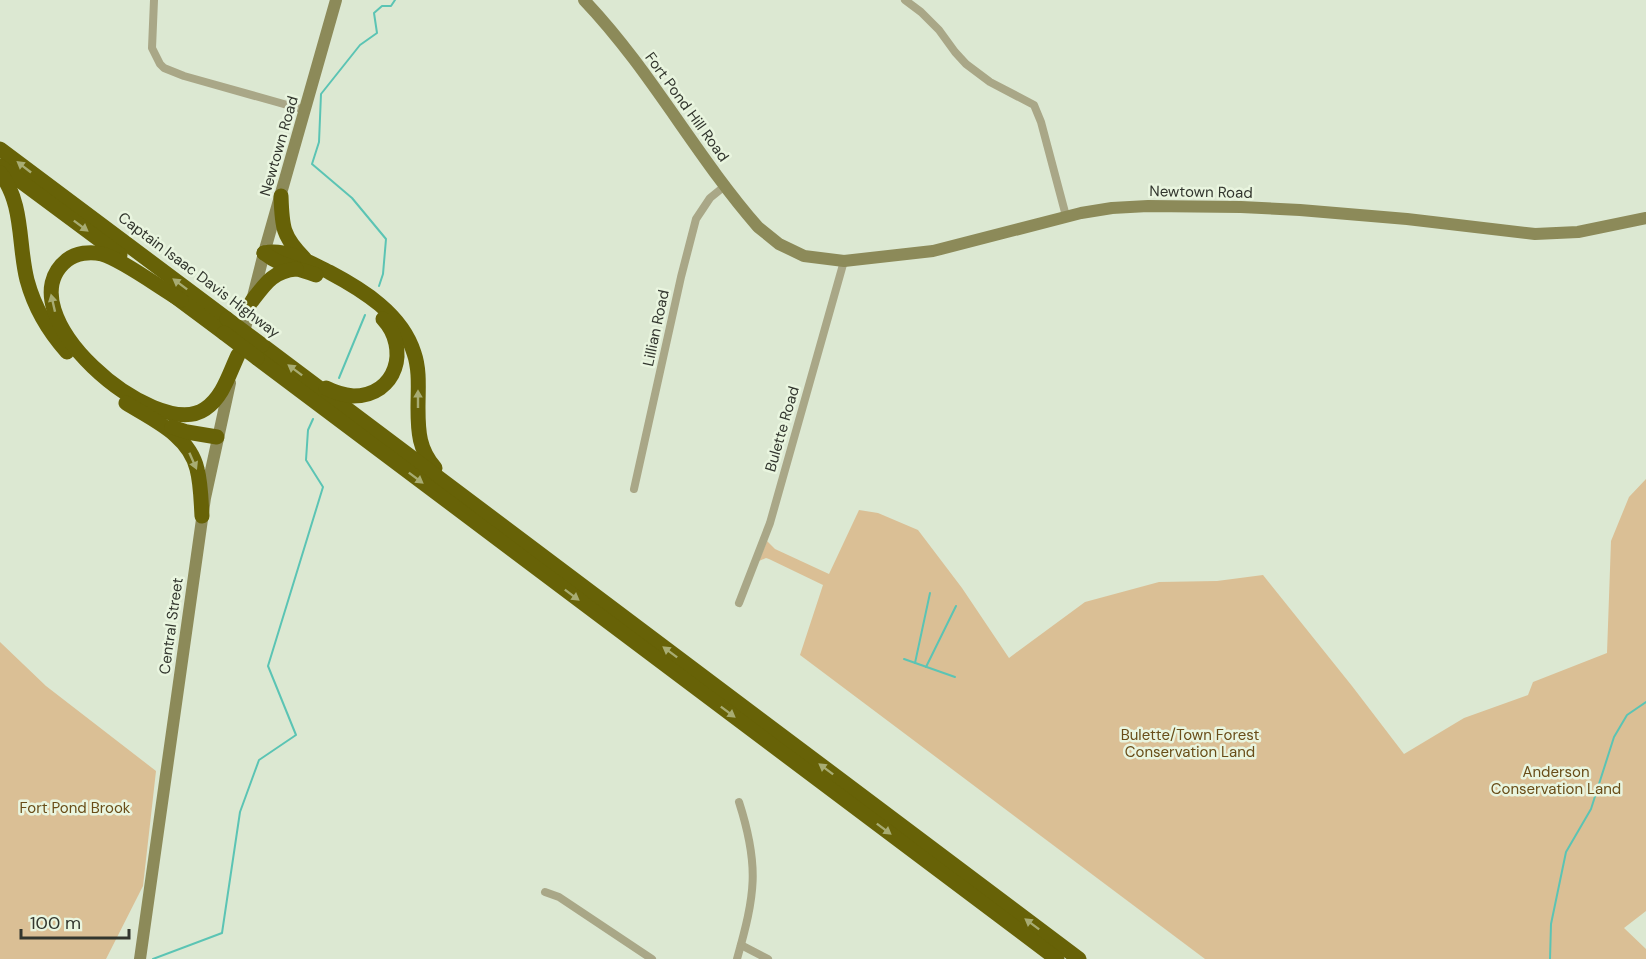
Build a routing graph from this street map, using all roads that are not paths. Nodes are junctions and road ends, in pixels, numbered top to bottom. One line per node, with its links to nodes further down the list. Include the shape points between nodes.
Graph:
1 (154, 0): 5 (street, via 152,48 164,68)
2 (336, 0): 5 (street, Newtown Road)
3 (584, 0): 9 (street, Fort Pond Hill Road, via 644,73)
4 (905, 0): 11 (street, via 939,30 966,64 990,82 1034,105)
5 (305, 110): 10 (street, Newtown Road)
6 (0, 149): 20 (highway, Captain Isaac Davis Highway, one-way to 6)
7 (0, 166): 18 (highway, Captain Isaac Davis Highway, one-way to 18)
8 (0, 174): 25 (highway, via 15,203 27,280 52,334 96,381)
9 (726, 185): 13 (street, Fort Pond Hill Road); 29 (street, Lillian Road, via 710,198 696,219)
10 (281, 196): 14 (street, Newtown Road); 16 (highway, via 282,226 302,257)
11 (1066, 216): 12 (street, Newtown Road, via 1148,206 1241,207 1387,217 1543,234 1578,232); 15 (street, Newtown Road, via 933,251)
12 (1646, 218)
13 (764, 234): 15 (street, Newtown Road, via 804,256)
14 (264, 254): 16 (highway, via 289,254); 17 (highway); 19 (street, Newtown Road)
15 (844, 261): 31 (street, Bulette Road, via 770,523)
16 (314, 265): 28 (highway, one-way to 16, via 427,459 420,443 417,369 401,327 378,302)
17 (296, 269): 19 (highway, via 272,276); 23 (highway, via 327,279 359,298 388,324 398,346 394,370 388,380 371,392 353,396)
18 (181, 300): 20 (highway, Captain Isaac Davis Highway); 24 (highway, one-way to 18, via 134,397 86,362 64,333 51,293 62,264 71,257 92,253 113,259)
19 (252, 301): 22 (street, Central Street)
20 (226, 326): 21 (highway, Captain Isaac Davis Highway, bridge)
21 (260, 352): 23 (highway, Captain Isaac Davis Highway, one-way to 21); 27 (highway, Captain Isaac Davis Highway)
22 (238, 355): 24 (highway, via 212,404 195,415); 26 (street, Central Street)
23 (314, 383): 27 (highway, Captain Isaac Davis Highway)
24 (176, 414): 26 (highway)
25 (155, 421): 26 (highway); 30 (highway, one-way to 30, via 182,440 192,456)
26 (217, 437): 30 (street, Central Street)
27 (372, 437): 28 (highway); 39 (highway, one-way to 39)
28 (453, 488): 40 (highway, one-way to 28)
29 (634, 489)
30 (202, 516): 35 (street, Central Street)
31 (739, 603)
32 (739, 802): 34 (street, via 749,834 754,884)
33 (545, 892): 36 (street, via 559,897)
34 (741, 945): 37 (street); 38 (street)
35 (140, 959)
36 (652, 959)
37 (737, 959)
38 (768, 959)
39 (1057, 959)
40 (1079, 959)

